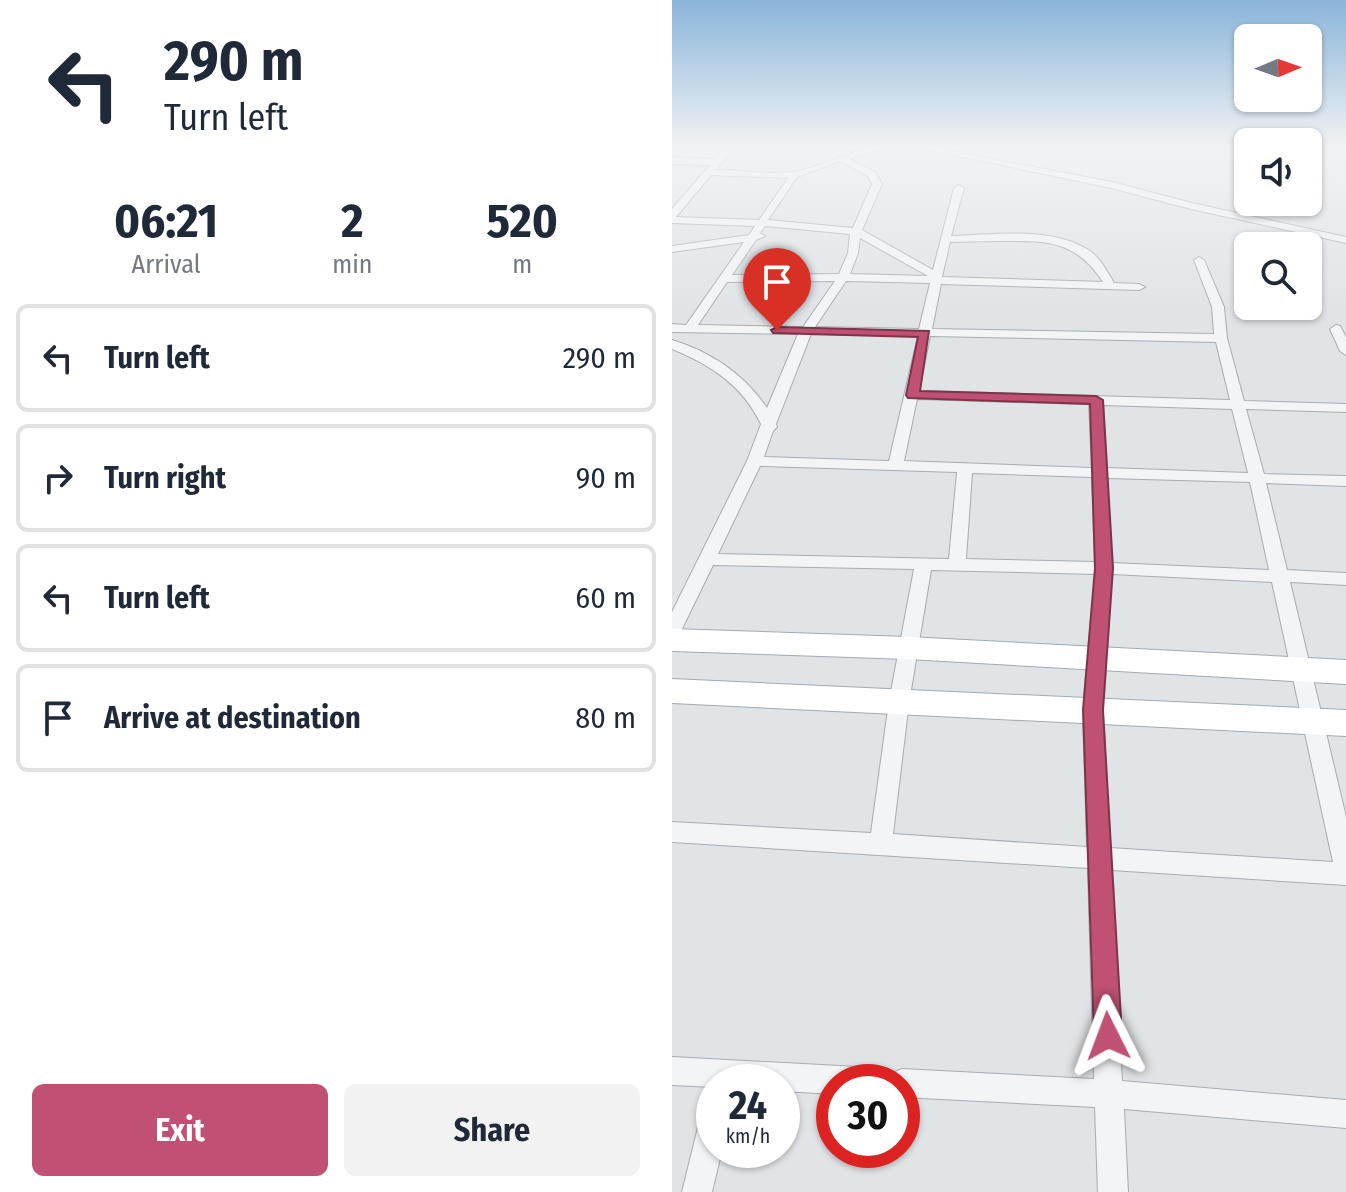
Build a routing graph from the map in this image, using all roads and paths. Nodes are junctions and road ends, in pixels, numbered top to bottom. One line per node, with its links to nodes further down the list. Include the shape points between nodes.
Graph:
1 (776, 203): 7 (street)
2 (869, 203): 6 (street)
3 (955, 203): 11 (street)
4 (1178, 203): 12 (street)
5 (672, 217): 7 (street)
6 (863, 217): 8 (street); 9 (street)
7 (762, 223): 8 (street); 10 (street)
8 (809, 227): 9 (street); 10 (street)
9 (856, 231): 15 (street); 17 (street)
10 (752, 237): 13 (street); 16 (street)
11 (945, 239): 17 (street); 18 (street, via 1037,240 1072,247 1091,257)
12 (1346, 240)
13 (672, 249)
14 (1199, 260): 25 (street, via 1218,307)
15 (843, 277): 16 (street); 17 (street); 23 (street)
16 (724, 279): 21 (street)
17 (936, 279): 18 (street); 24 (street)
18 (1111, 286): 19 (street)
19 (1139, 287)
20 (672, 328): 21 (street)
21 (690, 328): 23 (street)
22 (1336, 329): 27 (street)
23 (806, 331): 24 (street); 32 (street)
24 (925, 334): 25 (street); 28 (street)
25 (1221, 338): 30 (street)
26 (672, 344): 32 (street, via 698,354 747,387)
27 (1346, 351)
28 (913, 395): 29 (street); 34 (street)
29 (1096, 400): 30 (street); 36 (street)
30 (1239, 405): 31 (street); 37 (street)
31 (1346, 408)
32 (770, 427): 33 (street)
33 (755, 461): 34 (street); 39 (street)
34 (896, 465): 35 (street)
35 (965, 467): 36 (street); 41 (street)
36 (1099, 470): 37 (street); 42 (street)
37 (1257, 477): 38 (street); 43 (street)
38 (1346, 481)
39 (707, 559): 40 (street); 45 (street)
40 (923, 566): 41 (street); 47 (street)
41 (957, 566): 42 (street)
42 (1104, 568): 43 (street); 48 (street)
43 (1279, 577): 44 (street); 49 (street)
44 (1346, 579)
45 (672, 631)
46 (672, 640): 47 (main road)
47 (908, 648): 48 (main road); 52 (street)
48 (1098, 658): 49 (main road); 53 (street)
49 (1300, 670): 50 (main road); 54 (street)
50 (1346, 672)
51 (672, 691): 52 (main road)
52 (899, 702): 53 (main road); 57 (street)
53 (1093, 710): 54 (main road); 58 (street)
54 (1311, 721): 55 (main road); 59 (street)
55 (1346, 723)
56 (672, 832): 57 (street)
57 (881, 842): 58 (street)
58 (1100, 860): 60 (street); 64 (street)
59 (1346, 867)
60 (1346, 874)
61 (672, 1071): 62 (street)
62 (696, 1074)
63 (920, 1084): 64 (street)
64 (1111, 1094): 65 (street); 68 (street)
65 (1346, 1114)
66 (703, 1168): 67 (street)
67 (697, 1192)
68 (1113, 1192)

